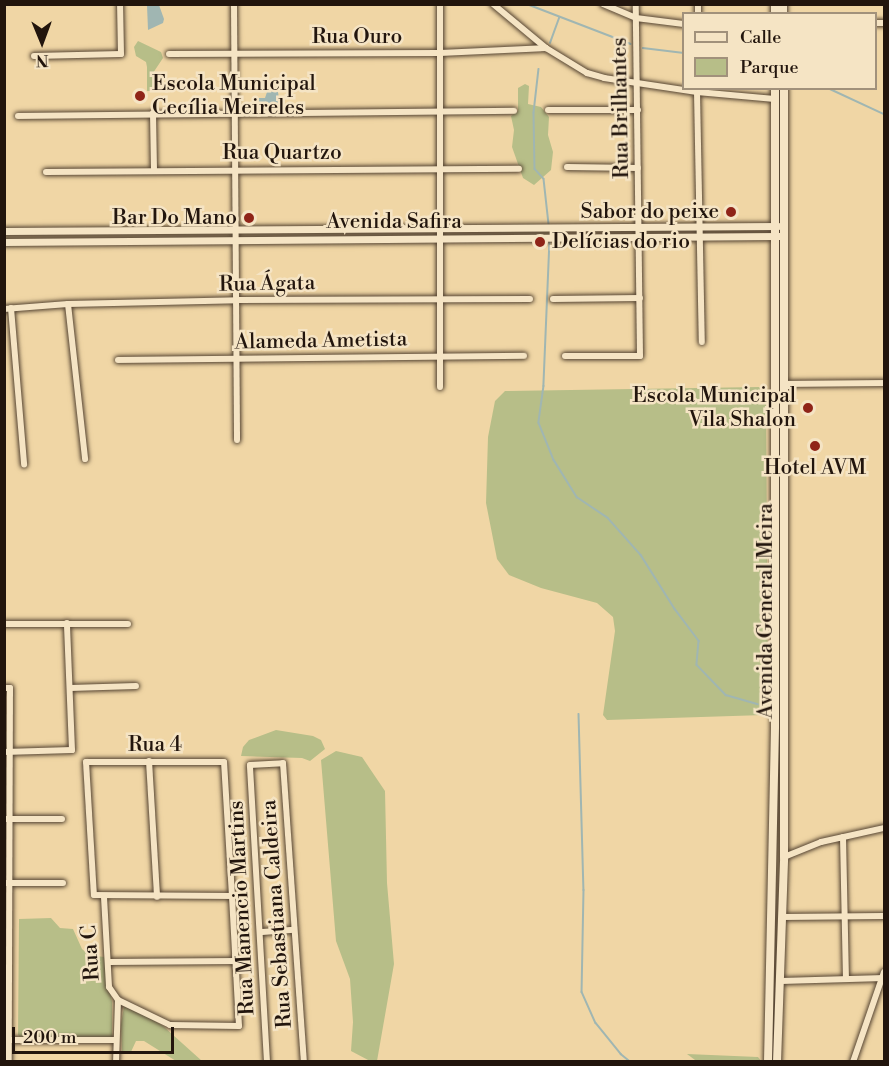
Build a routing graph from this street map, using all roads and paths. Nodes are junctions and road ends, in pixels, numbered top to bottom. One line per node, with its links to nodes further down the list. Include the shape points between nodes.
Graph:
1 (120, 4): 13 (street, via 121,54)
2 (234, 4): 12 (street)
3 (440, 4): 10 (street)
4 (493, 4): 9 (street)
5 (603, 4): 7 (street)
6 (636, 4): 7 (street, Rua Brilhantes)
7 (636, 18): 8 (street); 14 (street, Rua Brilhantes)
8 (682, 24)
9 (546, 48): 10 (street, Rua Ouro); 14 (street, via 587,73)
10 (440, 53): 12 (street, Rua Ouro); 23 (street)
11 (169, 54): 12 (street, Rua Ouro)
12 (235, 54): 25 (street)
13 (34, 56)
14 (638, 83): 15 (street); 22 (street, Rua Brilhantes)
15 (682, 90)
16 (684, 90): 19 (street)
17 (775, 90): 20 (main road, Avenida General Meira)
18 (784, 90): 35 (main road, Avenida General Meira)
19 (697, 92): 20 (street); 36 (street)
20 (775, 99): 35 (main road, Avenida General Meira)
21 (548, 110): 22 (street)
22 (638, 110): 29 (street, Rua Brilhantes)
23 (440, 111): 24 (street); 25 (street); 30 (street)
24 (514, 111)
25 (235, 112): 26 (street); 32 (street)
26 (153, 113): 27 (street); 33 (street)
27 (18, 116)
28 (567, 167): 29 (street)
29 (638, 168): 37 (street, Rua Brilhantes)
30 (440, 169): 31 (street, Rua Quartzo); 32 (street, Rua Quartzo); 40 (street)
31 (519, 169)
32 (236, 170): 33 (street, Rua Quartzo); 38 (street)
33 (154, 171): 34 (street, Rua Quartzo)
34 (46, 172)
35 (780, 226): 36 (street, Avenida Safira); 42 (main road, Avenida General Meira)
36 (701, 227): 37 (street, Avenida Safira); 44 (street)
37 (639, 228): 40 (street, Avenida Safira); 45 (street, Rua Brilhantes)
38 (236, 229): 39 (street, Avenida Safira); 40 (street, Avenida Safira); 46 (street)
39 (105, 230): 41 (street, Avenida Safira); 47 (street)
40 (438, 230): 43 (street)
41 (4, 231)
42 (780, 236): 44 (street, Avenida Safira); 62 (main road, Avenida General Meira)
43 (438, 238): 45 (street, Avenida Safira); 46 (street, Avenida Safira); 50 (street)
44 (701, 238): 45 (street, Avenida Safira); 56 (street)
45 (639, 239): 49 (street, Rua Brilhantes)
46 (235, 240): 47 (street, Avenida Safira); 53 (street)
47 (106, 241): 48 (street, Avenida Safira)
48 (4, 242)
49 (639, 298): 52 (street); 59 (street, Rua Brilhantes, via 640,356)
50 (438, 299): 51 (street, Rua Ágata); 53 (street, Rua Ágata); 57 (street)
51 (530, 299)
52 (553, 299)
53 (238, 300): 54 (street, Rua Ágata); 60 (street)
54 (68, 304): 55 (street, Rua Ágata); 66 (street)
55 (8, 308): 67 (street)
56 (702, 342)
57 (438, 355): 58 (street, Alameda Ametista); 60 (street, Alameda Ametista); 64 (street)
58 (524, 356)
59 (565, 356)
60 (237, 358): 61 (street, Alameda Ametista); 65 (street)
61 (118, 360)
62 (778, 384): 63 (street); 81 (main road, Avenida General Meira)
63 (885, 384)
64 (440, 387)
65 (237, 440)
66 (85, 459)
67 (24, 464)
68 (67, 623): 69 (street); 70 (street); 73 (street)
69 (4, 624)
70 (128, 624)
71 (136, 686): 73 (street)
72 (7, 688): 74 (street)
73 (70, 688): 74 (street, via 72,750)
74 (7, 752): 77 (street)
75 (149, 761): 84 (street, Rua 4, via 86,762 93,893); 85 (street); 86 (street, Rua 4, via 224,762)
76 (283, 764): 90 (street, Rua Sebastiana Caldeira); 91 (street, Rua Manencio Martins, via 250,765)
77 (7, 819): 78 (street); 83 (street)
78 (62, 819)
79 (885, 828): 80 (street)
80 (843, 837): 81 (street); 89 (street)
81 (779, 857): 88 (main road, Avenida General Meira); 96 (main road, Avenida General Meira)
82 (63, 882): 83 (street)
83 (7, 883): 98 (street)
84 (104, 897): 85 (street); 93 (street, Rua C)
85 (157, 897): 86 (street)
86 (232, 897): 92 (street)
87 (885, 916): 89 (street)
88 (782, 917): 89 (street); 97 (main road, Avenida General Meira)
89 (845, 917): 95 (street)
90 (294, 930): 91 (street); 105 (street, Rua Sebastiana Caldeira)
91 (262, 932): 104 (street, Rua Manencio Martins)
92 (236, 961): 93 (street); 99 (street, via 239,1026 170,1025)
93 (108, 962): 99 (street, Rua C, via 110,987)
94 (884, 976): 95 (street); 108 (street)
95 (846, 977): 97 (street)
96 (770, 981): 97 (main road); 106 (main road, Avenida General Meira)
97 (781, 981): 107 (main road, Avenida General Meira)
98 (7, 982): 100 (street)
99 (118, 1000): 101 (street, Rua C)
100 (7, 1040): 101 (street); 102 (street)
101 (116, 1040): 103 (street, Rua C)
102 (9, 1062)
103 (116, 1062)
104 (265, 1062)
105 (304, 1062)
106 (768, 1062)
107 (777, 1062)
108 (853, 1062)

